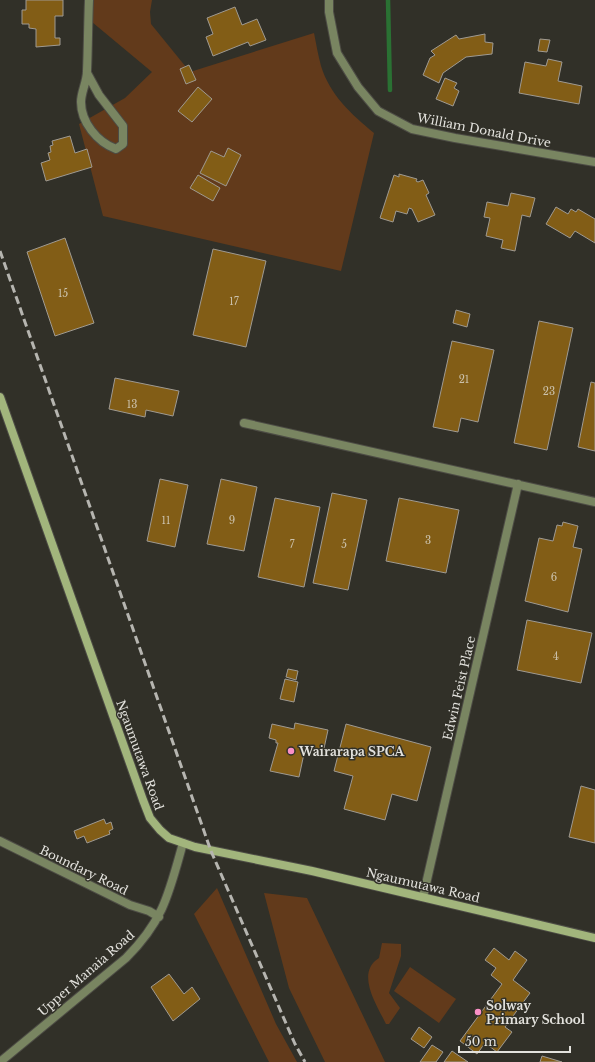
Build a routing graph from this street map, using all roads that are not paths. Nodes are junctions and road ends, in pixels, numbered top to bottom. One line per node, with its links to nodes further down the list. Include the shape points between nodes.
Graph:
1 (89, 0): 3 (street)
2 (329, 0): 4 (street, William Donald Drive, via 337,53 358,87 378,111 412,129)
3 (87, 73): 3 (street, via 99,96 123,126 123,144 116,149 108,146 91,131 83,114 81,101)
4 (595, 162)
5 (0, 397): 10 (main road, Ngaumutawa Road, via 150,818 169,838)
6 (244, 422): 7 (street)
7 (518, 484): 8 (street); 11 (street, Edwin Feist Place)
8 (595, 502)
9 (0, 841): 12 (street, Boundary Road)
10 (183, 843): 11 (main road, Ngaumutawa Road); 12 (street, Upper Manaia Road)
11 (423, 897): 13 (main road, Ngaumutawa Road)
12 (159, 917): 14 (street, Upper Manaia Road, via 141,943 126,958)
13 (595, 938)
14 (0, 1062)

